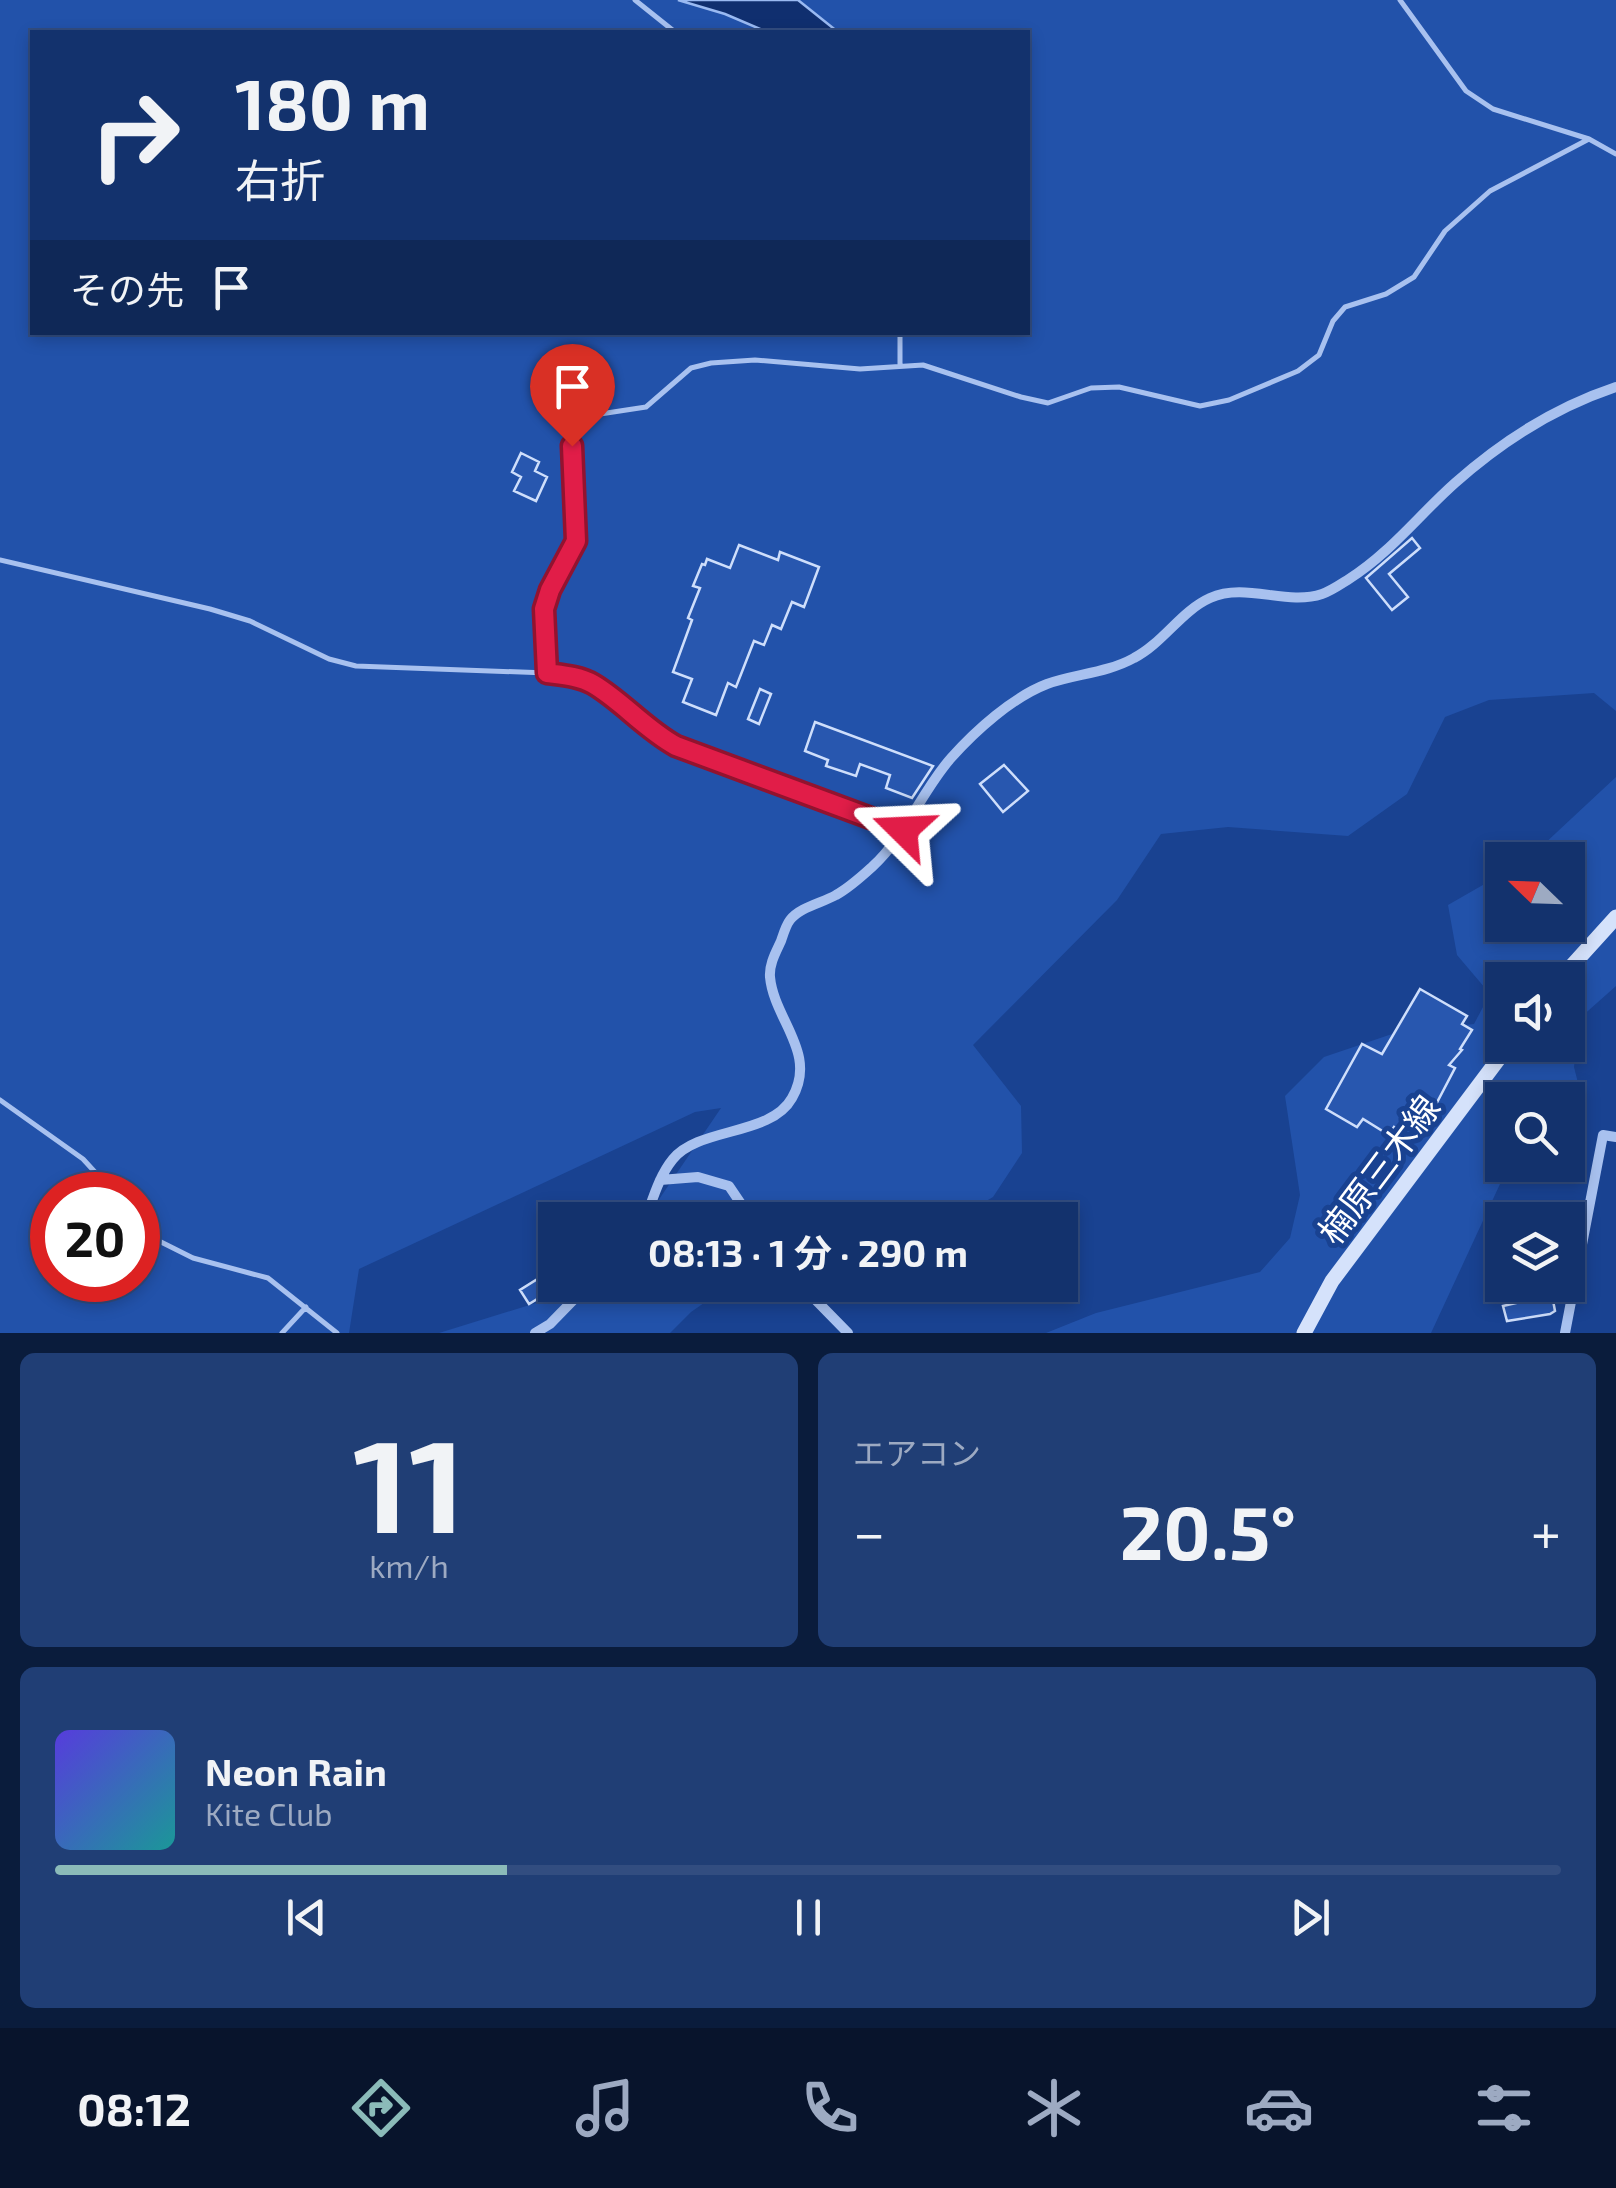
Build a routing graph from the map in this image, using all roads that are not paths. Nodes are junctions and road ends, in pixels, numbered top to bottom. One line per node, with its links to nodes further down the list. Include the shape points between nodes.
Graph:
1 (635, 0): 3 (lane)
2 (1400, 0): 4 (lane, via 1466,91 1493,109)
3 (672, 30)
4 (1590, 139): 5 (lane); 7 (lane, via 1490,190 1445,232 1414,276 1345,308 1319,355 1229,400 1200,406 1119,387 1091,388 1048,403)
5 (1616, 154)
6 (900, 335): 7 (lane)
7 (900, 364): 10 (lane, via 860,369 710,362 691,368 646,407 586,416 574,429 576,541 544,609)
8 (1616, 387): 11 (street, via 1520,432 1455,482 1385,552 1324,594 1214,596 1135,658 1018,700 952,757)
9 (0, 560): 10 (lane, via 210,609 356,666)
10 (547, 673): 11 (lane, via 594,685 676,746)
11 (903, 830): 18 (street, via 872,867 790,920 770,966 800,1052 792,1101 764,1121 675,1156)
12 (1616, 917): 13 (main road)
13 (1575, 962)
14 (1496, 1062): 30 (main road, 楠原三木線, via 1332,1281)
15 (0, 1100): 17 (lane)
16 (1616, 1137): 31 (street, via 1603,1135)
17 (94, 1172)
18 (660, 1180): 19 (street); 20 (street, via 698,1177 729,1186)
19 (651, 1202)
20 (740, 1202)
21 (160, 1241): 24 (lane, via 193,1258 268,1278)
22 (574, 1302): 25 (street)
23 (817, 1302): 29 (street)
24 (306, 1307): 26 (lane); 27 (lane)
25 (552, 1328): 28 (street)
26 (282, 1333)
27 (337, 1333)
28 (535, 1333)
29 (848, 1333)
30 (1304, 1333)
31 (1565, 1333)

